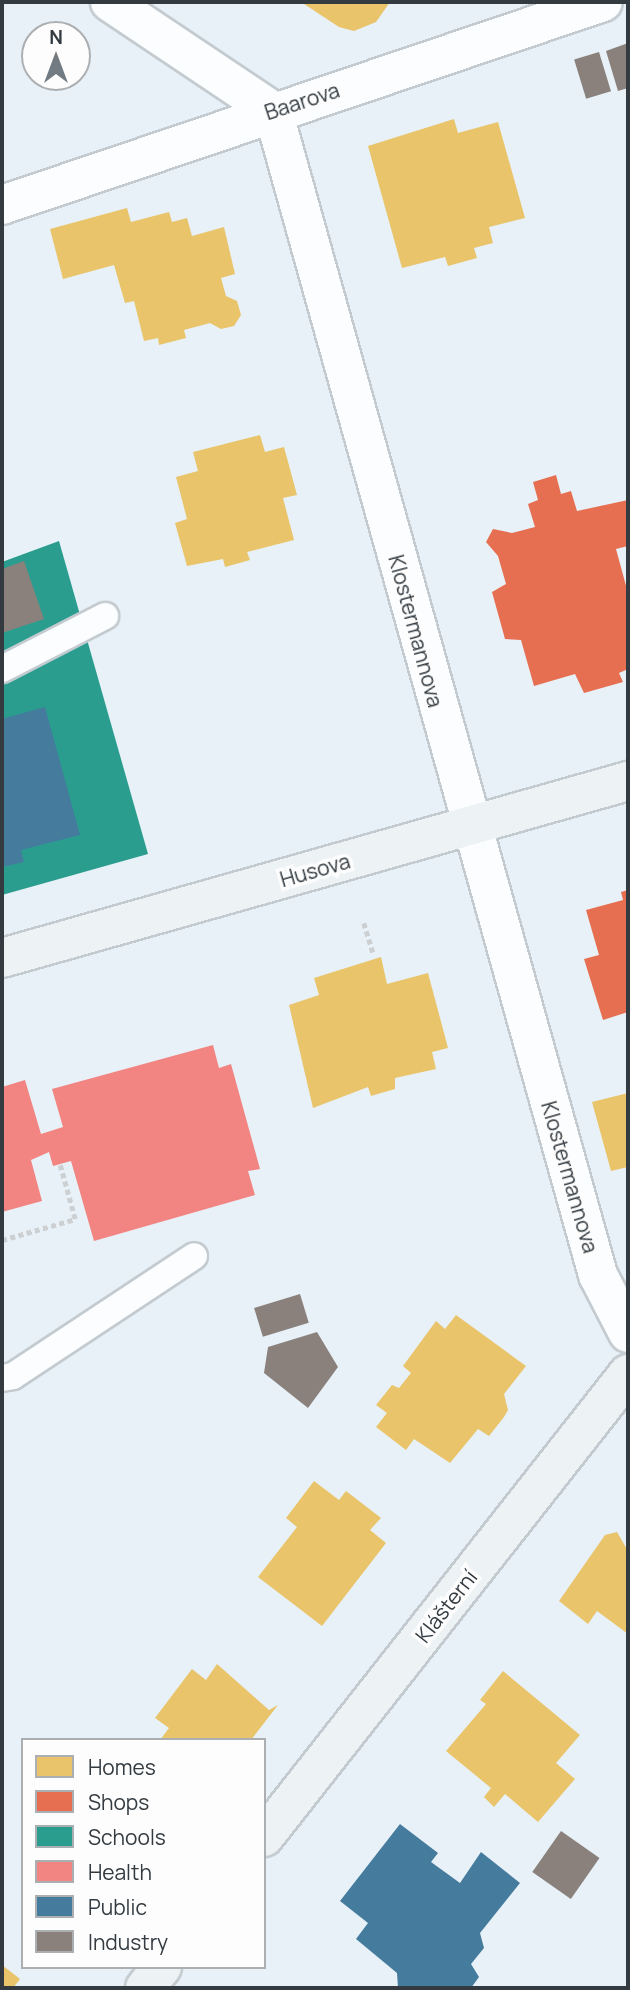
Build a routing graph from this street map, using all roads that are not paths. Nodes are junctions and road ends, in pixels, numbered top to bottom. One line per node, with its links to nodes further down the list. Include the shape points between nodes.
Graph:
1 (110, 2): 3 (street)
2 (603, 2): 3 (street, Baarova)
3 (272, 111): 4 (street, Baarova); 8 (street, Klostermannova)
4 (2, 205)
5 (105, 616): 6 (lane)
6 (2, 669)
7 (628, 781): 8 (street, Husova)
8 (470, 826): 9 (street, Husova); 11 (street, Klostermannova, via 601,1284)
9 (2, 958)
10 (194, 1256): 13 (lane, via 13,1376)
11 (628, 1333)
12 (628, 1374): 14 (street, Klášterní)
13 (2, 1378)
14 (266, 1834)
15 (160, 1969): 16 (street)
16 (145, 1988)

